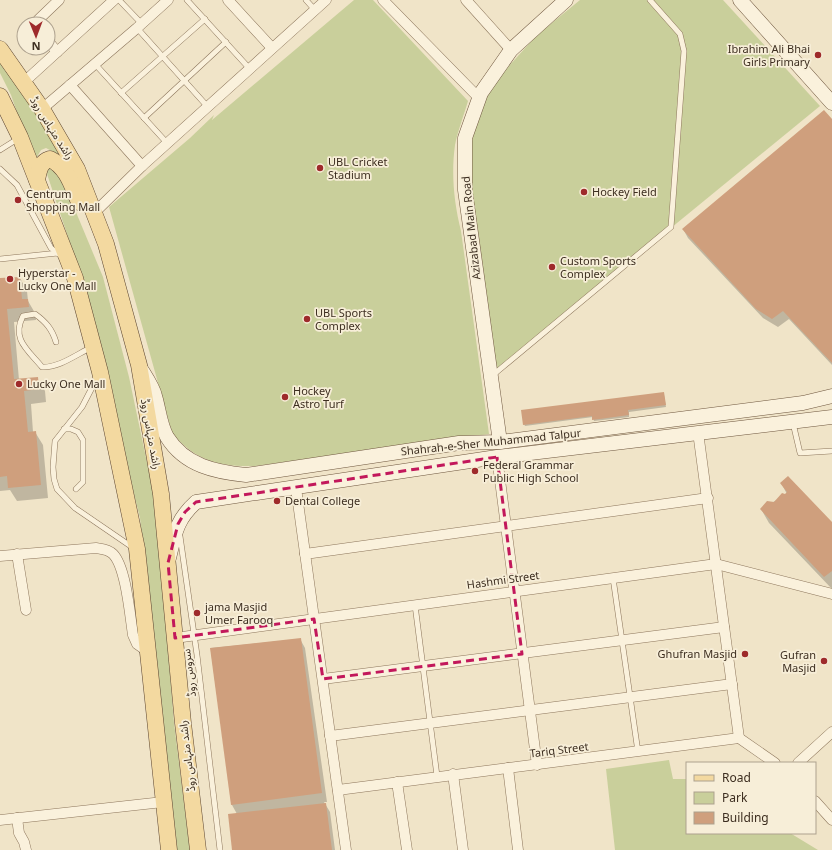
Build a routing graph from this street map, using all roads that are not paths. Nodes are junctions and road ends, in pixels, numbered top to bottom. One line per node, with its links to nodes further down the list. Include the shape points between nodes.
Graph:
1 (59, 0): 15 (street)
2 (114, 0): 22 (street)
3 (119, 0): 17 (lane)
4 (168, 0): 17 (street)
5 (187, 0): 16 (lane)
6 (228, 0): 19 (street)
7 (306, 0): 14 (lane)
8 (326, 0): 14 (street)
9 (383, 0): 31 (street)
10 (466, 0): 21 (street)
11 (566, 0): 21 (main road, Azizabad Main Road)
12 (650, 0): 50 (lane, via 680,34 684,51 671,227)
13 (740, 0): 32 (main road)
14 (315, 10): 19 (street)
15 (42, 16)
16 (205, 19): 18 (lane); 23 (lane)
17 (139, 26): 23 (lane); 24 (street)
18 (226, 42): 25 (lane); 26 (lane)
19 (272, 48): 25 (street)
20 (0, 49): 27 (main road, راشد منہاس روڈ)
21 (511, 50): 31 (main road, Azizabad Main Road)
22 (57, 52): 27 (street)
23 (163, 56): 26 (lane); 29 (lane)
24 (95, 64): 28 (street); 29 (lane)
25 (250, 68): 33 (street)
26 (184, 81): 33 (lane); 35 (lane)
27 (24, 83): 34 (main road, راشد منہاس روڈ)
28 (70, 85): 34 (street); 39 (street)
29 (121, 93): 35 (lane)
30 (0, 96): 36 (main road)
31 (479, 98): 50 (main road, Azizabad Main Road, via 466,138 465,190)
32 (832, 103)
33 (207, 106): 37 (street)
34 (42, 109): 42 (main road, راشد منہاس روڈ, via 77,169)
35 (144, 118): 37 (lane)
36 (20, 137): 38 (lane); 41 (main road)
37 (167, 143): 39 (street)
38 (0, 150)
39 (142, 166): 42 (street)
40 (0, 169): 43 (lane, via 16,185 51,248)
41 (37, 180): 43 (main road); 45 (main road, via 40,166 44,161 50,159 58,162 66,172 95,240)
42 (94, 213): 45 (main road, راشد منہاس روڈ)
43 (63, 258): 44 (lane); 47 (main road, via 75,278)
44 (0, 259)
45 (112, 265): 48 (main road, راشد منہاس روڈ)
46 (56, 342): 47 (lane, via 53,331 35,314 23,316 18,326 20,340 42,367 60,363)
47 (93, 346): 49 (main road)
48 (139, 365): 56 (main road, Shahrah-e-Sher Muhammad Talpur, via 155,394 166,436 185,456 220,473 246,474 459,443); 68 (main road, راشد منہاس روڈ, via 162,494)
49 (100, 372): 54 (lane, via 82,407); 64 (main road)
50 (490, 377): 56 (main road, Azizabad Main Road)
51 (832, 396): 56 (main road, Shahrah-e-Sher Muhammad Talpur, via 803,403)
52 (832, 417): 53 (main road, Shahrah-e-Sher Muhammad Talpur)
53 (793, 422): 55 (main road, Shahrah-e-Sher Muhammad Talpur); 57 (lane, via 800,453)
54 (64, 429): 60 (lane, via 78,432 83,440 83,482); 64 (lane, via 55,441 53,455 57,489 81,514)
55 (698, 432): 58 (main road, Shahrah-e-Sher Muhammad Talpur); 61 (street)
56 (500, 442)
57 (832, 451)
58 (497, 458): 59 (main road, Shahrah-e-Sher Muhammad Talpur); 63 (street)
59 (296, 488): 62 (main road, Shahrah-e-Sher Muhammad Talpur, via 196,502 185,512); 66 (street)
60 (76, 489)
61 (708, 498): 63 (street); 69 (street)
62 (178, 524): 68 (main road, Shahrah-e-Sher Muhammad Talpur); 77 (lane, سروس روڈ)
63 (506, 525): 66 (street); 71 (street)
64 (137, 549): 80 (main road)
65 (17, 554): 67 (street); 74 (street); 80 (street, via 96,548 106,549 113,554 122,569 133,635 137,644)
66 (305, 554): 75 (street)
67 (0, 556)
68 (168, 563): 78 (main road, راشد منہاس روڈ)
69 (716, 564): 70 (street, Hashmi Street); 72 (street, Hashmi Street); 76 (street)
70 (613, 578): 71 (street, Hashmi Street); 79 (lane)
71 (514, 591): 73 (street, Hashmi Street); 81 (street)
72 (832, 594)
73 (415, 605): 75 (street, Hashmi Street); 82 (lane)
74 (26, 610)
75 (314, 619): 77 (street, Hashmi Street); 83 (street)
76 (724, 627): 79 (street); 84 (street)
77 (195, 636): 78 (street, Hashmi Street); 108 (lane, سروس روڈ)
78 (175, 638): 107 (main road, راشد منہاس روڈ)
79 (622, 641): 81 (street); 85 (lane)
80 (147, 651): 100 (main road)
81 (522, 654): 82 (street); 86 (street)
82 (423, 666): 83 (street); 87 (lane)
83 (323, 680): 89 (street)
84 (732, 684): 85 (street); 90 (street)
85 (630, 697): 86 (street); 91 (lane)
86 (530, 710): 87 (street); 94 (street)
87 (430, 723): 89 (street); 97 (lane)
88 (832, 732): 93 (street)
89 (330, 736): 99 (street)
90 (739, 738): 91 (street, Tariq Street); 92 (street)
91 (638, 752): 94 (street, Tariq Street)
92 (774, 762)
93 (799, 762)
94 (537, 765): 95 (street, Tariq Street)
95 (508, 768): 96 (street, Tariq Street); 112 (street)
96 (453, 774): 97 (street, Tariq Street); 111 (street)
97 (437, 776): 98 (street, Tariq Street)
98 (397, 782): 99 (street, Tariq Street); 110 (street)
99 (338, 790): 109 (street)
100 (163, 802): 102 (street); 106 (main road)
101 (816, 802): 104 (street)
102 (17, 818): 103 (street); 105 (street, via 19,833)
103 (0, 820)
104 (832, 820)
105 (26, 850)
106 (169, 850)
107 (198, 850)
108 (220, 850)
109 (346, 850)
110 (407, 850)
111 (463, 850)
112 (518, 850)

